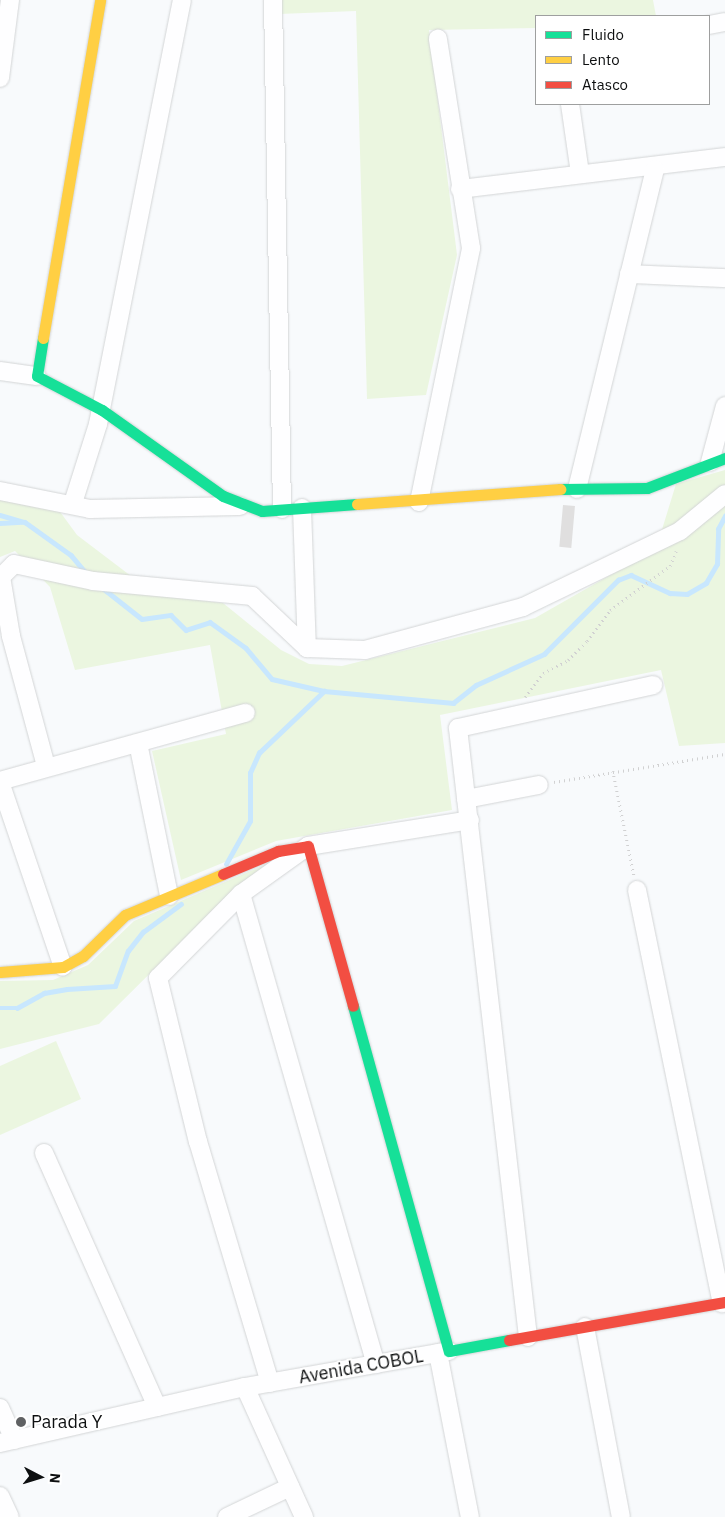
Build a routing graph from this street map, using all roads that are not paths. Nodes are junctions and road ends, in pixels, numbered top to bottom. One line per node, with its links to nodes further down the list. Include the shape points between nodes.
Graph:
1 (10, 0): 8 (street)
2 (100, 0): 17 (street)
3 (182, 0): 19 (street)
4 (273, 0): 28 (street)
5 (725, 22): 6 (street)
6 (710, 25)
7 (438, 39): 13 (street)
8 (0, 78)
9 (570, 105): 12 (street)
10 (725, 157): 11 (street)
11 (655, 168): 12 (street); 14 (street)
12 (580, 173): 13 (street)
13 (460, 189): 24 (street, via 471,248)
14 (629, 274): 15 (street); 21 (street)
15 (725, 278)
16 (0, 371): 17 (street)
17 (37, 376): 19 (street)
18 (725, 406): 20 (street)
19 (101, 410): 25 (street); 26 (street)
20 (718, 460): 21 (street, via 647,488 609,485)
21 (577, 489): 24 (street)
22 (0, 491): 25 (street)
23 (725, 494): 30 (street, via 680,531 523,608 364,650)
24 (419, 502): 27 (street)
25 (72, 503): 26 (street, via 90,509)
26 (243, 506): 28 (street)
27 (302, 508): 28 (street); 30 (street)
28 (282, 509)
29 (5, 637): 30 (street, via 1,577 14,564 93,581 252,596); 34 (street)
30 (307, 648)
31 (653, 686): 37 (street, via 458,728)
32 (246, 713): 33 (street)
33 (138, 743): 34 (street); 42 (street)
34 (46, 766): 35 (street)
35 (0, 781): 43 (street)
36 (539, 785): 37 (street)
37 (466, 799): 38 (street)
38 (470, 820): 39 (street); 48 (street)
39 (308, 846): 41 (street); 42 (street, via 278,851); 49 (street)
40 (637, 890): 46 (street)
41 (241, 894): 50 (street); 51 (street, via 158,978 198,1142)
42 (169, 896): 43 (street, via 125,915 83,956)
43 (63, 967): 44 (street)
44 (0, 972)
45 (44, 1153): 53 (street)
46 (724, 1303): 47 (street, Avenida COBOL)
47 (585, 1327): 48 (street, Avenida COBOL); 62 (street)
48 (528, 1337): 49 (street, Avenida COBOL)
49 (443, 1352): 50 (street, Avenida COBOL); 61 (street)
50 (376, 1364): 51 (street, Avenida COBOL)
51 (270, 1383): 52 (street, Avenida COBOL)
52 (245, 1388): 53 (street, Avenida COBOL); 56 (street)
53 (157, 1407): 55 (street, Avenida COBOL)
54 (0, 1408): 55 (street)
55 (7, 1442)
56 (290, 1487): 59 (street); 60 (street)
57 (0, 1496): 58 (street)
58 (10, 1517)
59 (227, 1517)
60 (304, 1517)
61 (470, 1517)
62 (621, 1517)

